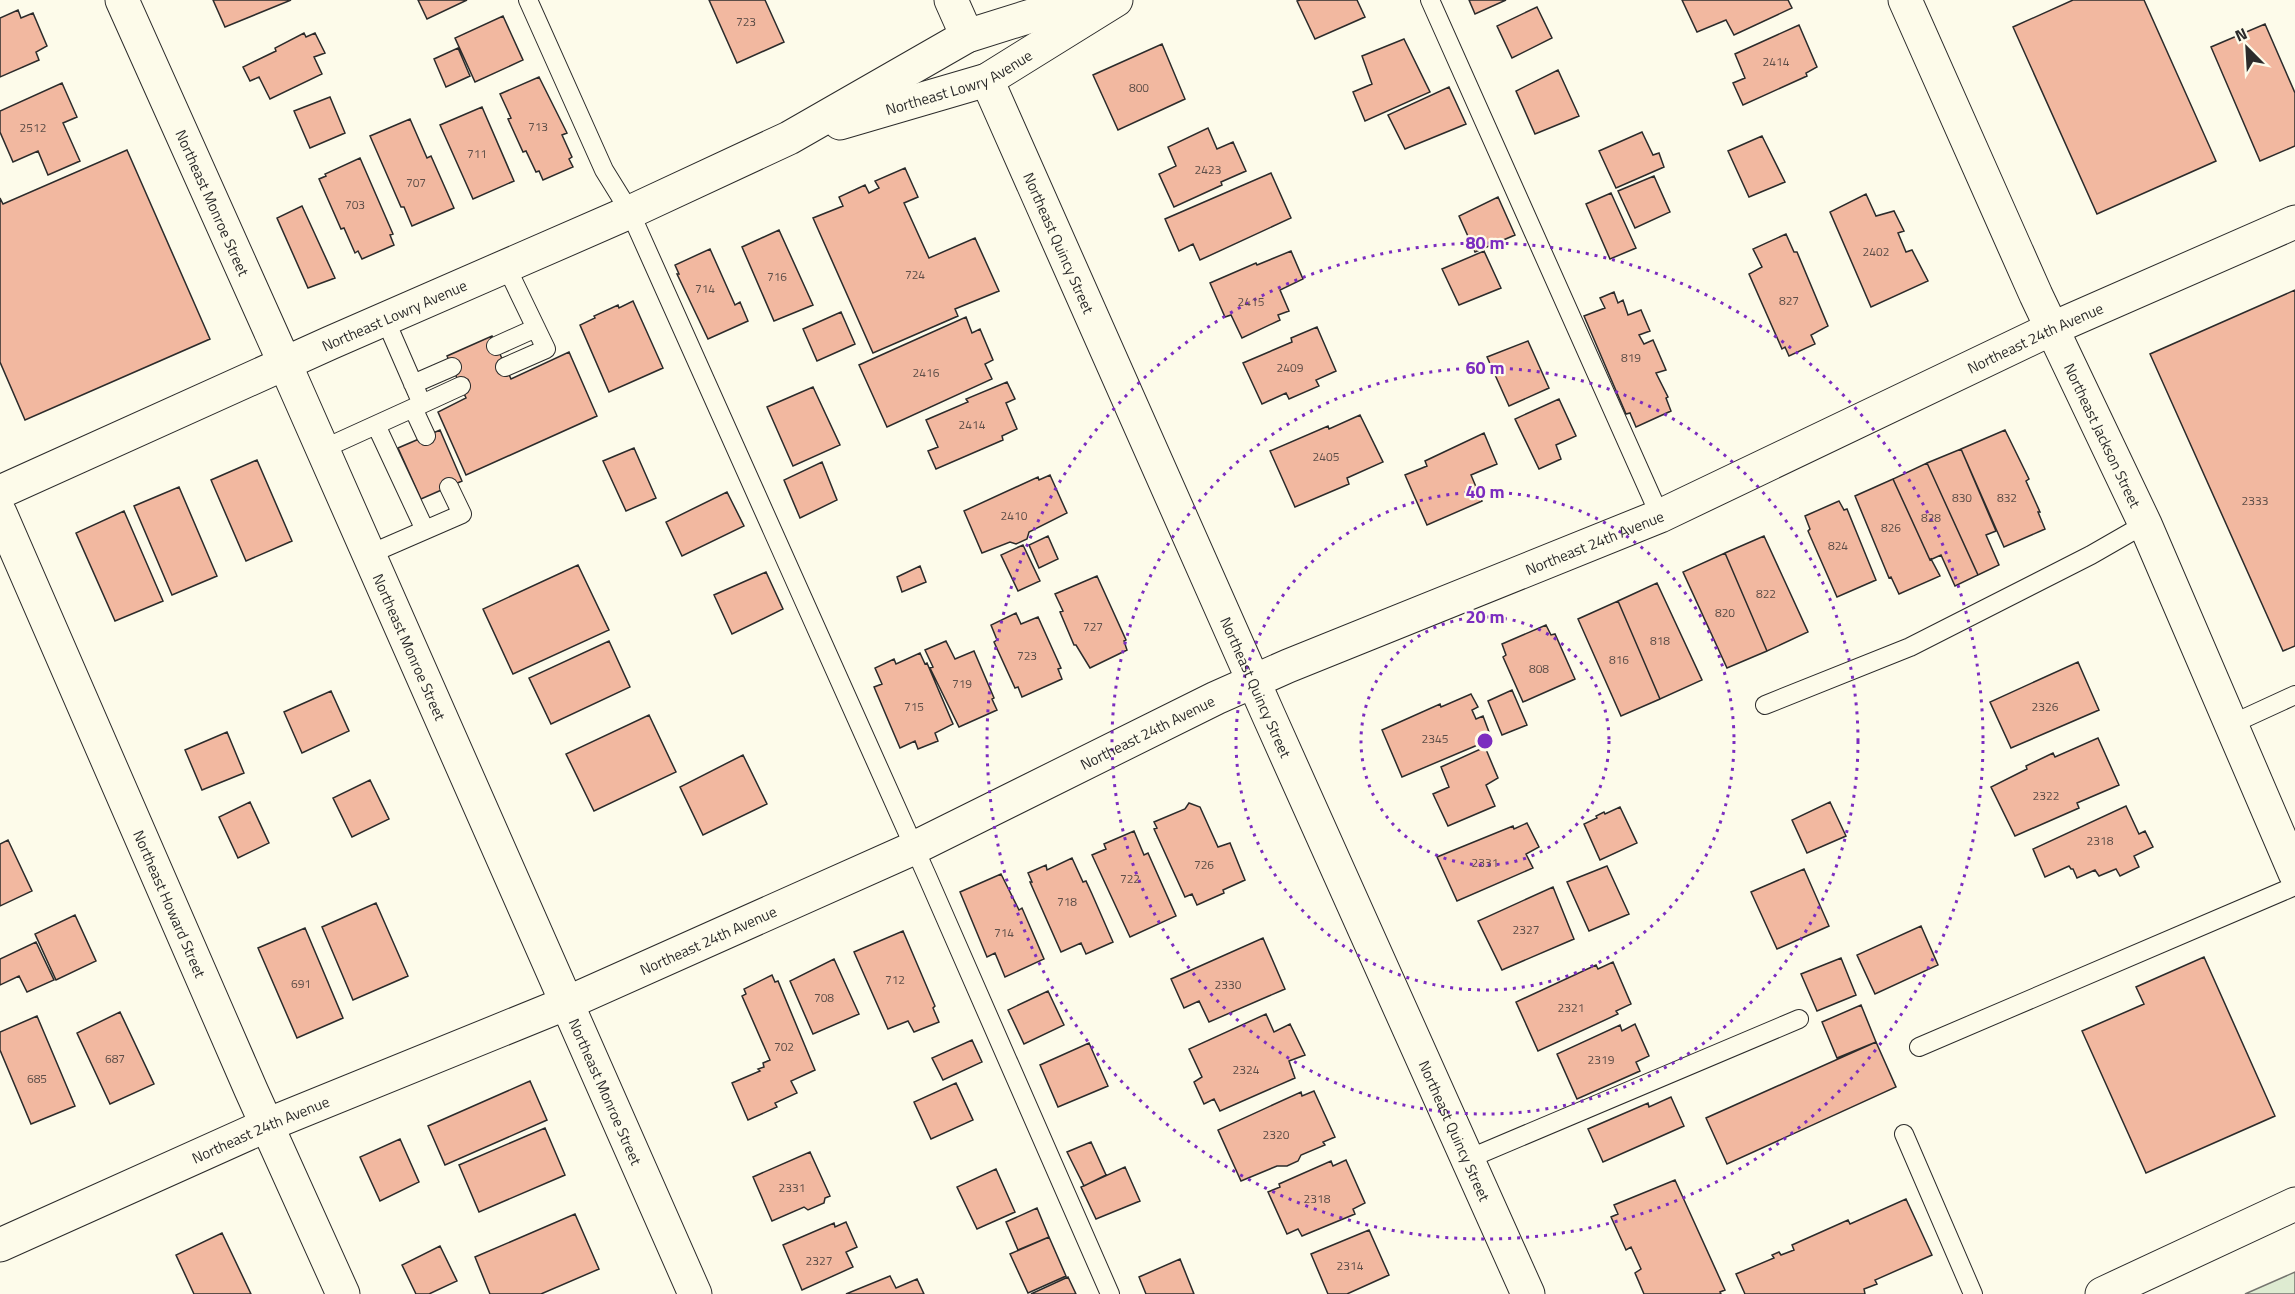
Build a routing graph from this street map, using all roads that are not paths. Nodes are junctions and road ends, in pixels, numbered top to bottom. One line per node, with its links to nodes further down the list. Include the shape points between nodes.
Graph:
1 (122, 0): 18 (street, Northeast Monroe Street)
2 (528, 0): 11 (lane, via 604,170)
3 (951, 0): 8 (street)
4 (1082, 0): 8 (street, Northeast Lowry Avenue)
5 (1116, 0): 9 (street, Northeast Lowry Avenue)
6 (1430, 0): 30 (lane)
7 (1905, 0): 16 (street, Northeast Jackson Street)
8 (968, 36): 10 (street, Northeast Lowry Avenue)
9 (987, 80): 10 (street, Northeast Lowry Avenue); 34 (street, Northeast Quincy Street)
10 (789, 138): 11 (street, Northeast Lowry Avenue)
11 (630, 212): 13 (street, Northeast Lowry Avenue); 38 (lane)
12 (2295, 222): 16 (street, Northeast 24th Avenue)
13 (506, 266): 14 (street, Northeast Lowry Avenue); 15 (lane)
14 (385, 320): 18 (street, Northeast Lowry Avenue); 21 (lane)
15 (536, 328): 17 (lane); 20 (lane, via 546,349)
16 (2051, 329): 30 (street, Northeast 24th Avenue); 31 (street, Northeast Jackson Street)
17 (496, 346)
18 (285, 364): 26 (street, Northeast Monroe Street); 28 (street, Northeast Lowry Avenue)
19 (452, 367): 21 (lane)
20 (506, 367)
21 (413, 384): 23 (lane)
22 (461, 386): 23 (lane)
23 (418, 406): 24 (lane); 25 (lane)
24 (376, 425): 26 (lane); 32 (lane)
25 (426, 436)
26 (323, 449): 33 (street, Northeast Monroe Street)
27 (449, 487): 32 (lane, via 462,514)
28 (0, 492)
29 (0, 513): 44 (street, Northeast Howard Street)
30 (1660, 516): 34 (street, Northeast 24th Avenue)
31 (2145, 524): 36 (lane, via 1910,647); 37 (street, Northeast Jackson Street)
32 (425, 530): 33 (lane)
33 (370, 554): 41 (street, Northeast Monroe Street)
34 (1254, 681): 38 (street, Northeast 24th Avenue); 46 (street, Northeast Quincy Street)
35 (2295, 695): 37 (lane)
36 (1765, 705)
37 (2232, 724): 39 (street, Northeast Jackson Street)
38 (914, 848): 41 (street, Northeast 24th Avenue); 51 (lane)
39 (2295, 873)
40 (2295, 886): 43 (lane)
41 (567, 1003): 44 (street, Northeast 24th Avenue); 50 (street, Northeast Monroe Street)
42 (1799, 1019): 46 (lane)
43 (1919, 1047)
44 (267, 1125): 48 (street, Northeast 24th Avenue); 49 (street, Northeast Howard Street)
45 (1904, 1134): 53 (lane)
46 (1468, 1159): 52 (street, Northeast Quincy Street)
47 (2295, 1204): 54 (street)
48 (0, 1245)
49 (343, 1294)
50 (695, 1294)
51 (1110, 1294)
52 (1528, 1294)
53 (1973, 1294)
54 (2102, 1294)

